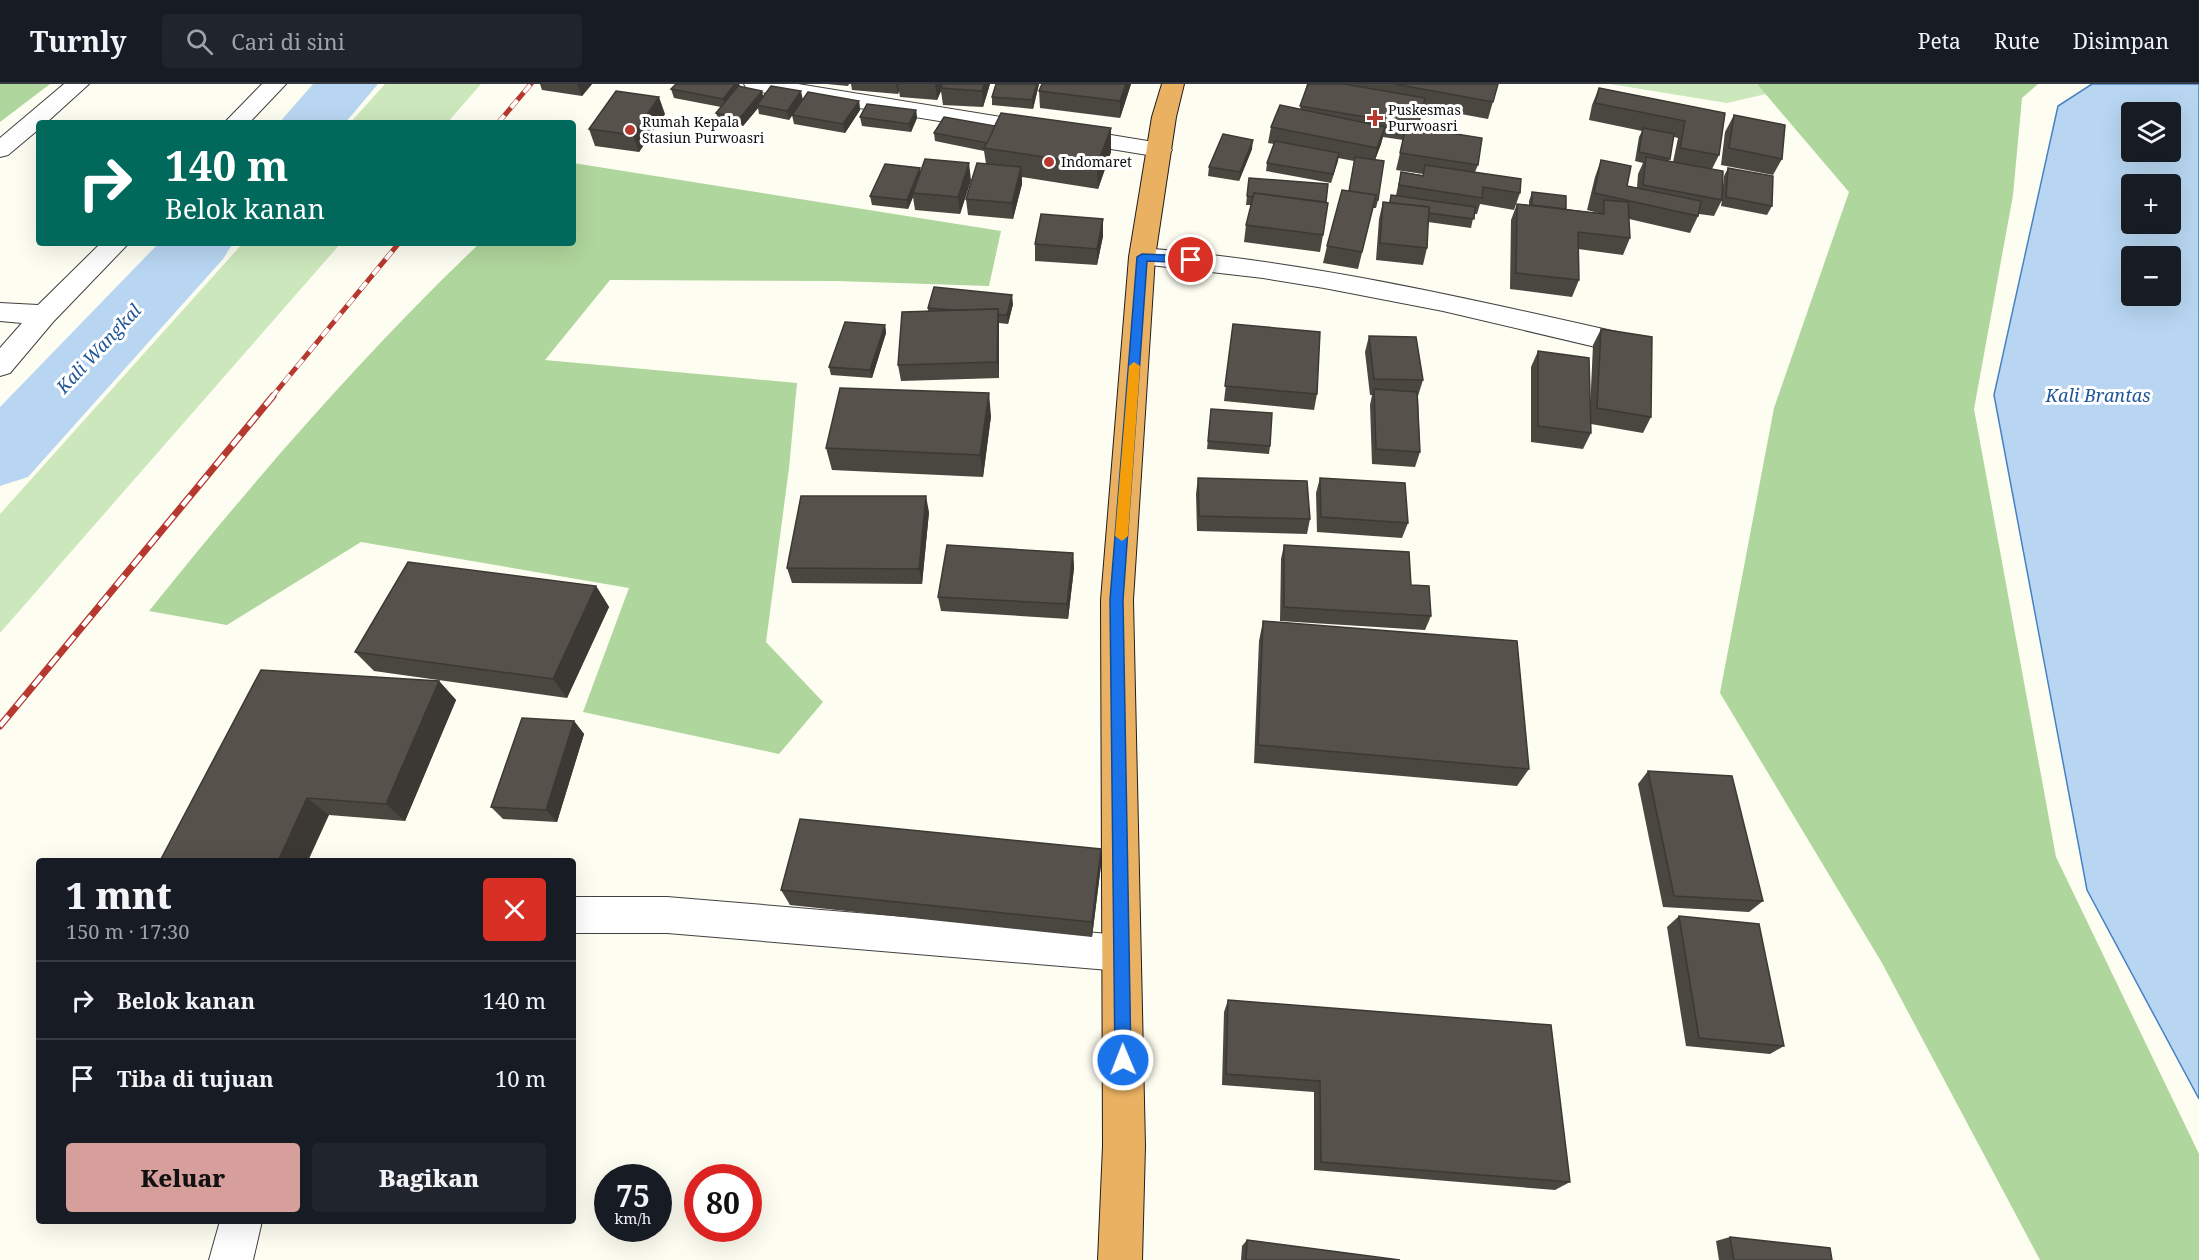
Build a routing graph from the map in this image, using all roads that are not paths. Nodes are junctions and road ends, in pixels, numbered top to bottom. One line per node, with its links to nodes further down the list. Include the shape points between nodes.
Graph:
1 (78, 84): 6 (street)
2 (275, 84): 5 (street)
3 (755, 84): 7 (street)
4 (1173, 84): 7 (highway)
5 (239, 120)
6 (0, 150)
7 (1160, 150): 9 (highway)
8 (113, 246): 11 (street)
9 (1142, 257): 12 (street, via 1254,266 1408,295); 15 (highway, via 1117,600)
10 (0, 312): 11 (street)
11 (44, 315): 13 (street)
12 (1621, 343)
13 (0, 366)
14 (576, 915): 15 (street, via 667,915)
15 (1121, 953): 18 (highway, via 1124,1146)
16 (241, 1224): 17 (street)
17 (231, 1260)
18 (1120, 1260)

